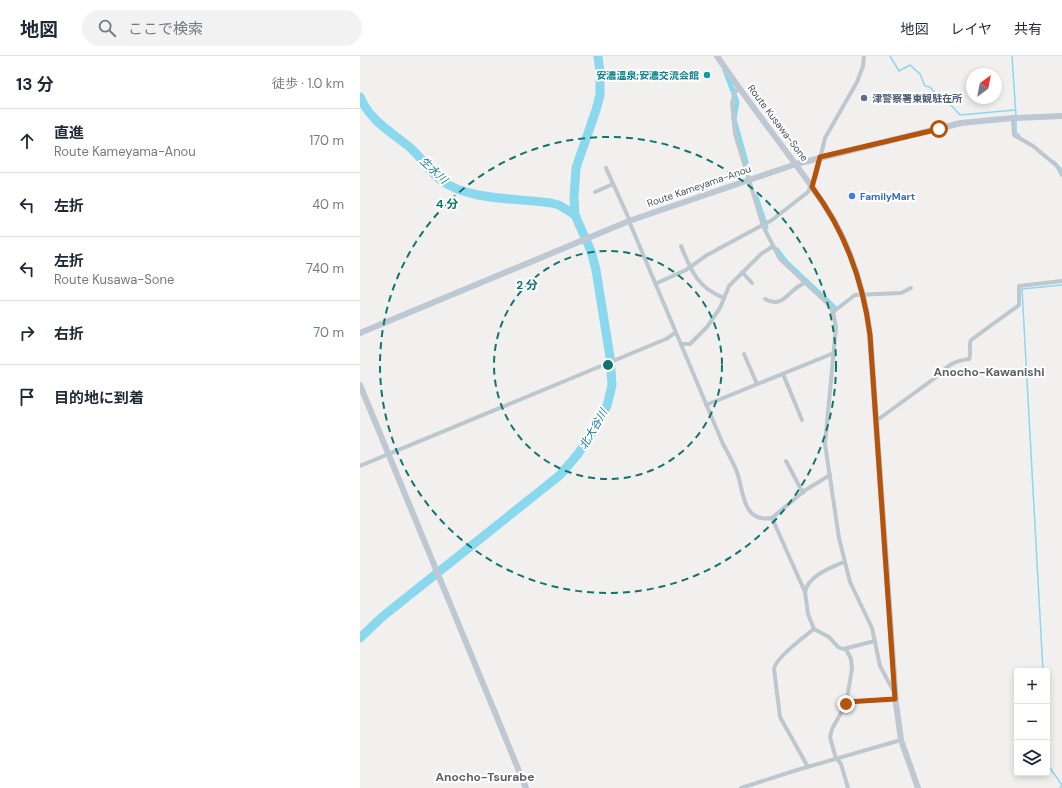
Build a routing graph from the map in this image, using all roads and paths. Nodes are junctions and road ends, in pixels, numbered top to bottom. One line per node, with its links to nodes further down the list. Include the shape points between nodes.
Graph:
1 (716, 56): 3 (main road, Route Kusawa-Sone)
2 (864, 56): 6 (street, via 857,82 827,134)
3 (739, 88): 7 (main road, Route Kusawa-Sone); 10 (street, via 732,103 732,115)
4 (1062, 116): 5 (main road, Route Kameyama-Anou)
5 (1013, 118): 6 (main road, Route Kameyama-Anou, via 961,123); 9 (street, via 1014,135 1057,166)
6 (820, 157): 7 (main road, Route Kameyama-Anou); 12 (street)
7 (796, 164): 10 (main road, Route Kameyama-Anou); 12 (main road, Route Kusawa-Sone)
8 (606, 168): 11 (street)
9 (1062, 175)
10 (748, 179): 14 (main road, Route Kameyama-Anou); 15 (street)
11 (613, 184): 13 (street); 14 (street)
12 (812, 187): 15 (street, via 804,196); 25 (main road, Route Kusawa-Sone, via 842,236)
13 (595, 192)
14 (629, 221): 23 (street); 30 (main road, Route Kameyama-Anou)
15 (763, 226): 17 (street); 18 (street, via 707,255)
16 (681, 246): 18 (street)
17 (773, 246): 19 (street); 22 (street, via 780,259)
18 (690, 267): 23 (street); 26 (street, via 704,288)
19 (742, 272): 21 (street); 26 (street, via 729,286)
20 (1062, 281): 39 (street, via 1019,286 1019,305 971,340 969,359 955,361)
21 (752, 283)
22 (806, 283): 27 (street, via 794,289 780,302 772,303); 28 (street)
23 (655, 284): 29 (street)
24 (911, 288): 25 (street, via 901,293)
25 (864, 295): 28 (street, via 855,295); 39 (main road, Route Kusawa-Sone, via 870,335)
26 (724, 298): 31 (street, via 722,305 698,338 690,344)
27 (765, 299)
28 (833, 312): 32 (street, via 836,327)
29 (675, 332): 31 (street); 40 (street, via 666,340)
30 (360, 333)
31 (680, 344): 37 (street)
32 (834, 353): 34 (street); 43 (street, via 825,432)
33 (744, 354): 35 (street)
34 (783, 374): 35 (street); 38 (street)
35 (757, 384): 37 (street)
36 (360, 385): 40 (main road)
37 (706, 405): 45 (street, via 738,473 746,507 759,518)
38 (802, 420)
39 (876, 421): 51 (main road, Route Kusawa-Sone)
40 (388, 455): 42 (street); 58 (main road)
41 (786, 461): 44 (street)
42 (360, 466)
43 (830, 475): 44 (street); 46 (street)
44 (803, 493): 45 (street)
45 (772, 518): 47 (street)
46 (844, 562): 47 (street, via 810,581); 49 (street)
47 (805, 592): 48 (street, via 808,614)
48 (814, 629): 50 (street, via 830,637 840,648); 56 (street, via 774,665 780,716)
49 (875, 641): 50 (street); 51 (street, via 880,666)
50 (846, 649): 53 (street, via 852,669)
51 (895, 692): 52 (main road, Route Kusawa-Sone)
52 (895, 699): 53 (street); 54 (main road, Route Kusawa-Sone)
53 (846, 702): 55 (street, via 830,737)
54 (901, 740): 55 (street); 61 (main road, Route Kusawa-Sone)
55 (836, 759): 56 (street); 60 (street, via 841,764)
56 (808, 767): 57 (street)
57 (756, 786): 59 (street)
58 (526, 788)
59 (741, 788)
60 (848, 788)
61 (918, 788)

